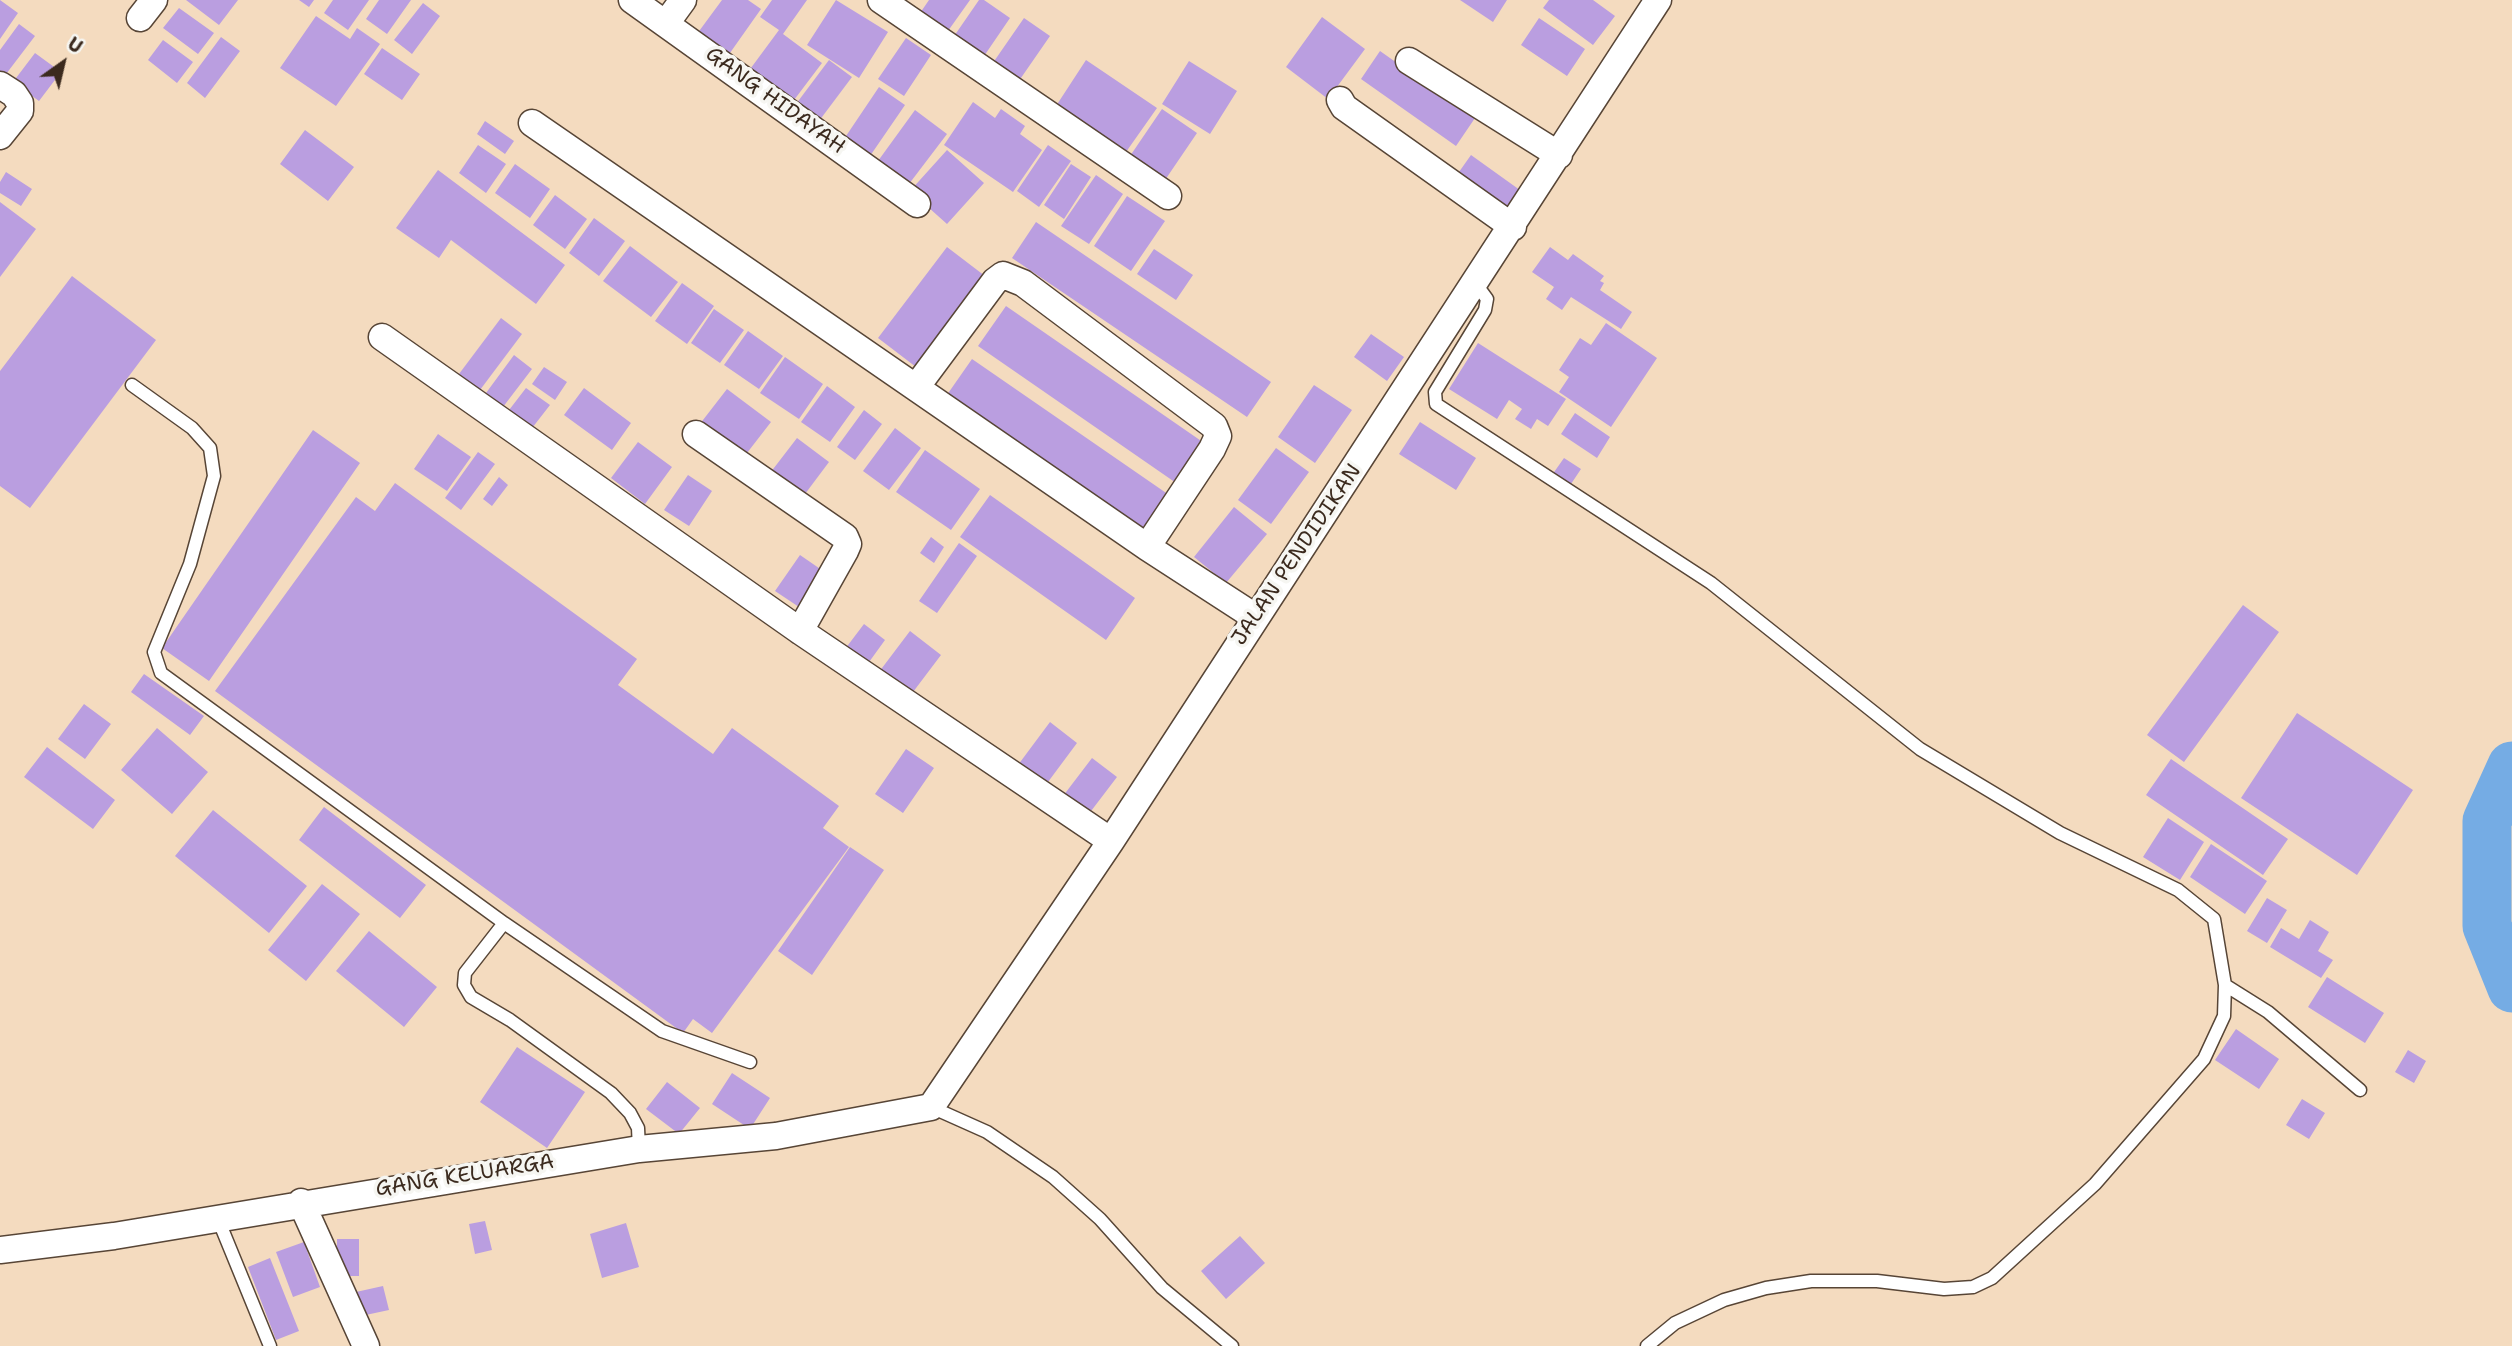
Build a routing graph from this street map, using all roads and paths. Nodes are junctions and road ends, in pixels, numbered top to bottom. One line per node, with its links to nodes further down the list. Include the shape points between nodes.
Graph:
1 (632, 0): 5 (street, GANG HIDAYAH)
2 (683, 0): 5 (street)
3 (881, 0): 12 (street)
4 (1658, 0): 11 (street, JALAN PENDIDIKAN)
5 (667, 22): 13 (street, GANG HIDAYAH)
6 (1409, 61): 11 (street)
7 (0, 85): 10 (street, via 20,103 20,111)
8 (1340, 100): 14 (street)
9 (532, 123): 18 (street)
10 (0, 136)
11 (1559, 155): 14 (street, JALAN PENDIDIKAN)
12 (1168, 196)
13 (917, 204)
14 (1513, 227): 15 (street, JALAN PENDIDIKAN)
15 (1476, 284): 21 (street, JALAN PENDIDIKAN); 25 (lane, via 1487,299 1485,310 1435,392 1436,404 1711,583 1920,749 2060,833 2178,890 2214,919)
16 (382, 337): 22 (street)
17 (132, 385): 24 (lane, via 192,428 211,448 214,476 190,564 154,652 161,673)
18 (916, 386): 20 (street); 20 (street, via 995,281 1003,275 1023,283 1214,426 1218,436 1212,449)
19 (696, 434): 22 (street, via 845,537 845,551)
20 (1147, 547): 21 (street)
21 (1255, 617): 23 (street, JALAN PENDIDIKAN)
22 (800, 631): 23 (street)
23 (1111, 841): 28 (street, JALAN PENDIDIKAN)
24 (504, 922): 26 (lane, via 662,1031); 29 (lane, via 466,973 464,985 471,997 611,1093 638,1128)
25 (2225, 985): 27 (lane, via 2268,1012); 36 (lane, via 2224,1016 2204,1059 2095,1184 1992,1278 1973,1287 1944,1289 1877,1281 1811,1281 1766,1288 1724,1300 1675,1323)
26 (750, 1062)
27 (2360, 1090)
28 (931, 1107): 29 (street, GANG KELUARGA, via 776,1136); 35 (lane, via 987,1132 1053,1177 1100,1219 1162,1288)
29 (639, 1149): 30 (street, GANG KELUARGA)
30 (301, 1202): 31 (street, GANG KELUARGA); 34 (street)
31 (218, 1219): 32 (street, GANG KELUARGA); 33 (lane)
32 (0, 1250)
33 (270, 1346)
34 (366, 1346)
35 (1232, 1346)
36 (1647, 1346)

